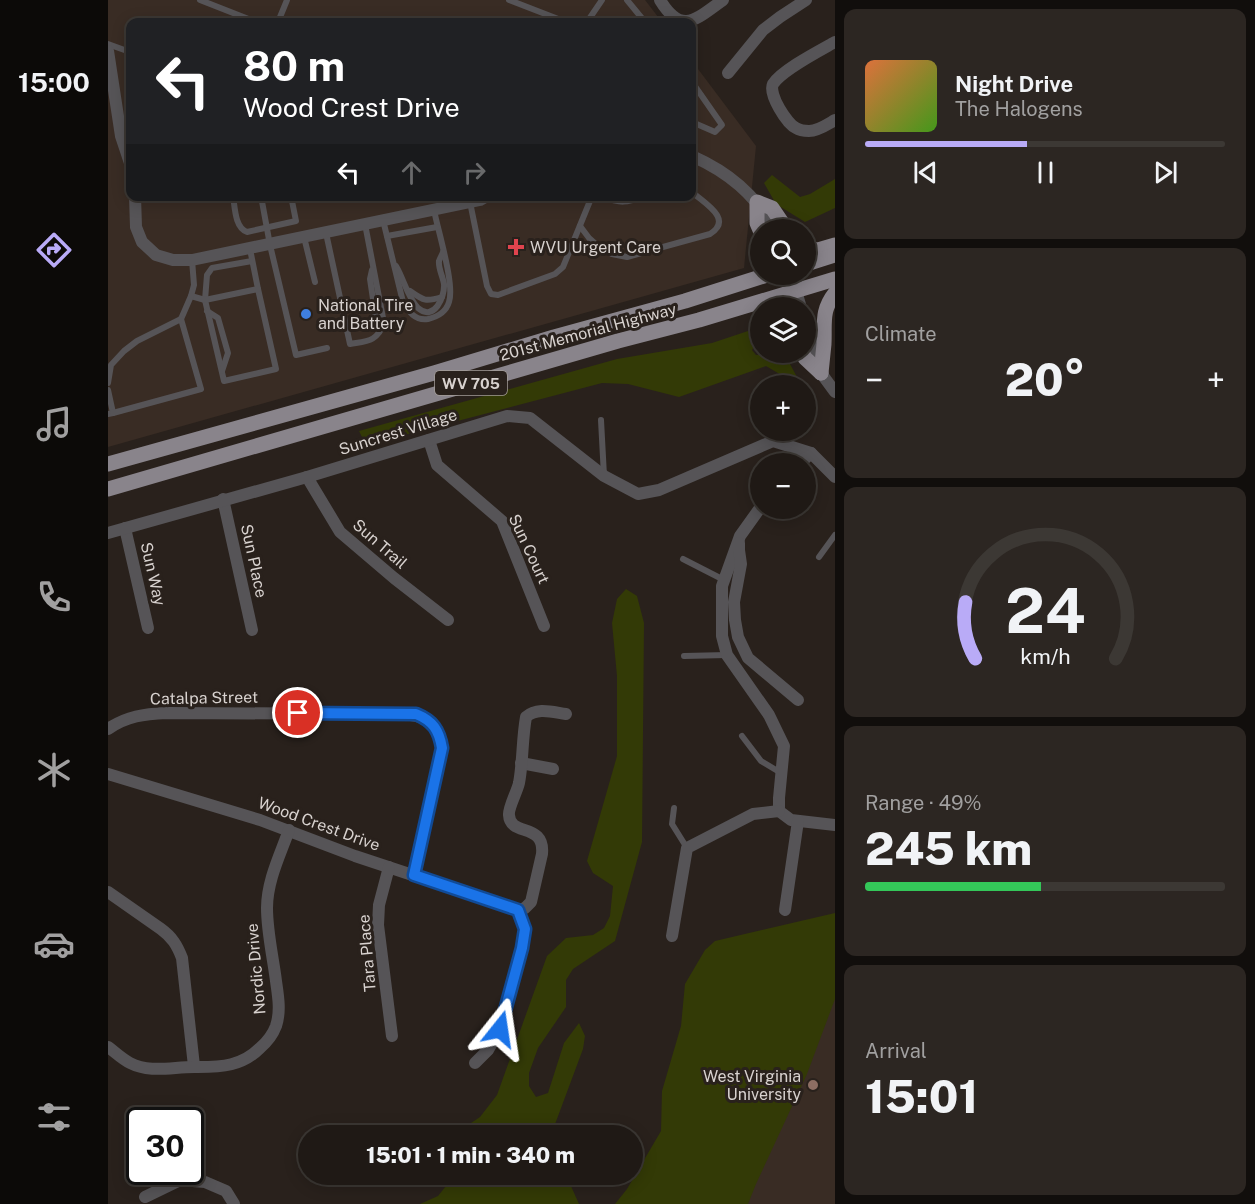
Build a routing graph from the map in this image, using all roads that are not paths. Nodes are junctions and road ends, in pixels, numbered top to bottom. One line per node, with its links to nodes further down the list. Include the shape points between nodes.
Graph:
1 (200, 0): 9 (lane)
2 (287, 0): 10 (lane)
3 (509, 0): 11 (lane)
4 (602, 0): 12 (lane)
5 (627, 0): 13 (lane)
6 (660, 0): 14 (street)
7 (723, 0): 15 (street)
8 (806, 0): 20 (street, via 763,30)
9 (246, 18)
10 (280, 18)
11 (556, 18)
12 (590, 18)
13 (642, 18)
14 (674, 18)
15 (696, 18)
16 (835, 42): 22 (street, via 789,70 772,88 780,110 795,128 811,131)
17 (108, 44): 19 (lane)
18 (108, 51): 24 (street)
19 (126, 51)
20 (728, 73)
21 (696, 88): 23 (lane, via 722,125 715,132)
22 (835, 120)
23 (696, 124)
24 (126, 151)
25 (696, 158): 34 (street, via 746,189)
26 (696, 195): 41 (lane, via 718,214 718,227 710,234 627,257 599,247)
27 (135, 201): 53 (street, via 136,227 142,242 156,255)
28 (234, 201): 43 (lane, via 242,231)
29 (262, 201): 43 (lane)
30 (292, 201): 43 (lane, via 296,221)
31 (475, 201): 33 (street)
32 (590, 201): 41 (lane)
33 (470, 202): 35 (street); 41 (lane, via 490,294 498,295 555,274 563,267)
34 (756, 202): 36 (main road); 37 (street); 38 (main road, via 772,208)
35 (439, 207): 39 (street); 42 (lane)
36 (757, 219)
37 (768, 219)
38 (780, 219)
39 (383, 220): 40 (street); 45 (lane)
40 (365, 224): 44 (street); 44 (lane, via 384,323 371,340 350,344)
41 (580, 226)
42 (437, 227): 45 (lane); 50 (lane)
43 (267, 228): 47 (lane)
44 (326, 232): 46 (street)
45 (387, 236): 54 (lane)
46 (304, 237): 47 (street); 59 (lane)
47 (270, 245): 51 (street); 74 (lane, via 296,356)
48 (835, 245): 49 (main road)
49 (816, 250)
50 (443, 252): 54 (lane, via 451,290 449,303 443,312 425,319 409,312 403,302); 67 (lane, via 439,261)
51 (251, 255): 53 (street); 62 (lane); 69 (lane, via 212,268 207,275)
52 (835, 255): 55 (main road)
53 (192, 260): 66 (lane)
54 (393, 261): 63 (lane)
55 (816, 261)
56 (750, 275): 60 (main road)
57 (835, 279): 64 (main road, 201st Memorial Highway / WV 705)
58 (750, 280): 60 (main road, 201st Memorial Highway / WV 705)
59 (315, 282)
60 (744, 282): 87 (main road, 201st Memorial Highway / WV 705)
61 (794, 285): 64 (street)
62 (258, 289): 69 (lane); 77 (lane, via 276,369 224,381)
63 (407, 289): 67 (lane, via 426,301); 67 (lane, via 419,309 427,312 437,309)
64 (796, 291): 68 (street); 73 (main road, 201st Memorial Highway / WV 705)
65 (835, 293): 78 (main road, via 823,318)
66 (191, 296): 69 (lane); 72 (lane)
67 (442, 297)
68 (798, 297)
69 (205, 300): 70 (lane)
70 (207, 311): 77 (lane); 77 (lane, via 218,318 228,353)
71 (750, 312): 73 (main road)
72 (181, 319): 79 (lane, via 124,351 111,364); 82 (lane, via 201,389)
73 (699, 320): 91 (main road, 201st Memorial Highway / WV 705)
74 (327, 348)
75 (816, 356): 78 (street)
76 (810, 363): 78 (main road)
77 (222, 372)
78 (821, 373): 81 (street)
79 (108, 383)
80 (108, 390): 82 (lane)
81 (835, 392)
82 (110, 413)
83 (601, 420): 88 (lane)
84 (429, 440): 88 (street, Suncrest Village, via 507,416 530,418); 89 (street, Suncrest Village); 102 (street, Sun Court, via 437,465 502,521)
85 (811, 453): 88 (street, Suncrest Village, via 773,441 659,490 638,494)
86 (816, 458): 90 (street, Suncrest Village)
87 (108, 464)
88 (604, 476)
89 (307, 477): 92 (street, Suncrest Village); 101 (street, Sun Trail, via 340,532)
90 (835, 477)
91 (108, 489)
92 (223, 499): 94 (street, Suncrest Village); 104 (street, Sun Place)
93 (752, 519): 97 (street)
94 (125, 528): 95 (street, Suncrest Village); 103 (street, Sun Way)
95 (108, 533)
96 (835, 535): 98 (lane)
97 (740, 536): 100 (street); 107 (street, via 741,564 734,602 738,637 748,658)
98 (819, 557)
99 (683, 559): 100 (lane)
100 (724, 580): 105 (street, via 722,636)
101 (448, 620)
102 (544, 626)
103 (148, 628)
104 (252, 630)
105 (727, 655): 106 (lane); 113 (street, via 769,715 784,746)
106 (684, 656)
107 (798, 700)
108 (566, 714): 111 (street, via 539,711 526,717)
109 (108, 729): 122 (street, Catalpa Street, via 131,717 167,713 416,714 425,718 434,726 442,748)
110 (742, 736): 113 (lane, via 761,761)
111 (521, 763): 112 (street); 124 (street, via 509,815 517,828 535,834 543,846 531,902)
112 (553, 769)
113 (781, 773): 116 (street)
114 (108, 774): 119 (street, Wood Crest Drive)
115 (674, 808): 120 (lane, via 672,824)
116 (779, 811): 117 (street); 120 (street, via 753,814)
117 (798, 821): 118 (street); 125 (street)
118 (835, 825)
119 (290, 830): 121 (street, Wood Crest Drive); 130 (street, Nordic Drive, via 269,887 267,908 278,996 276,1027 252,1056 236,1064)
120 (687, 848): 126 (street)
121 (389, 867): 122 (street, Wood Crest Drive); 127 (street, Tara Place, via 378,925)
122 (414, 875): 124 (street, Wood Crest Drive)
123 (108, 892): 130 (street, via 177,945 182,958)
124 (518, 910): 129 (street, via 525,929 500,1029)
125 (785, 910)
126 (672, 936)
127 (392, 1036)
128 (108, 1047): 130 (street, Nordic Drive, via 142,1067)
129 (475, 1063)
130 (194, 1066)
131 (145, 1197): 132 (street, via 180,1180 205,1182 226,1191)
132 (234, 1204)

